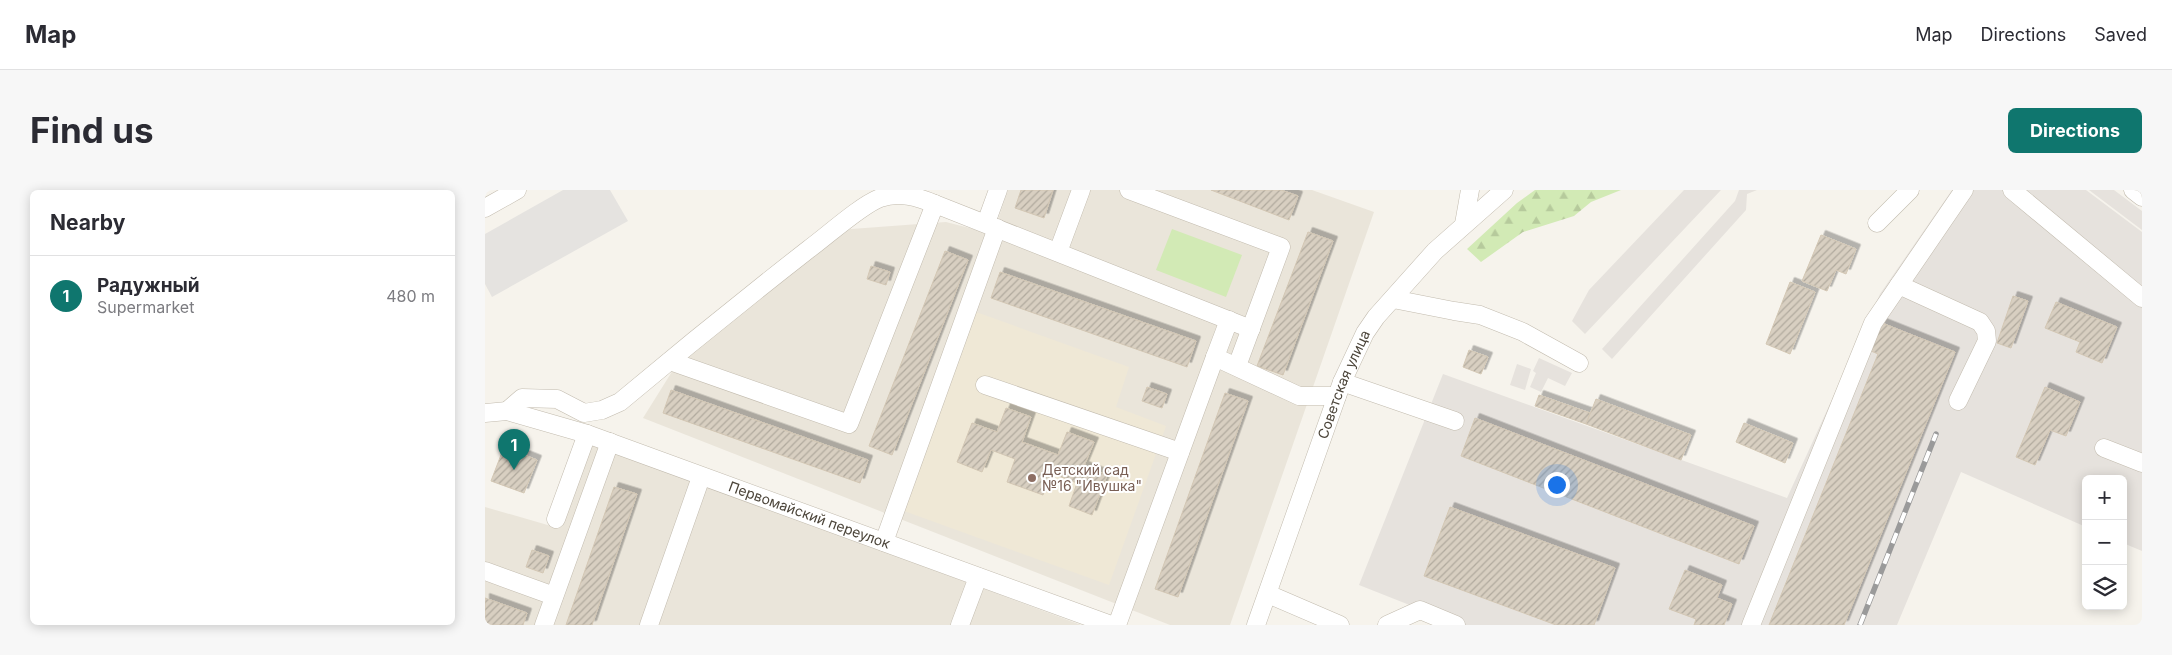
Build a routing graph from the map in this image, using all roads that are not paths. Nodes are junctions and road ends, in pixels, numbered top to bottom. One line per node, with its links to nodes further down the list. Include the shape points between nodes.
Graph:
1 (517, 190): 13 (street)
2 (998, 190): 16 (street)
3 (1081, 190): 17 (street)
4 (1129, 190): 22 (street, via 1281,247)
5 (1470, 190): 15 (street)
6 (1505, 190): 15 (street, Советская улица)
7 (1910, 190): 14 (street)
8 (1964, 190): 18 (street)
9 (2012, 190): 19 (street)
10 (2133, 190): 11 (street)
11 (2142, 197)
12 (935, 204): 16 (street); 24 (street, via 901,195 879,198); 24 (street, via 849,424)
13 (485, 208)
14 (1877, 223)
15 (1464, 224): 20 (street, Советская улица)
16 (991, 226): 17 (street); 40 (street)
17 (1059, 252): 21 (street)
18 (1899, 285): 29 (street, via 1980,322 1986,331 1987,341); 54 (street, via 1873,323)
19 (2142, 298)
20 (1393, 299): 25 (street, via 1480,315 1523,332); 28 (street, Советская улица, via 1365,333)
21 (1229, 320): 22 (street); 23 (street)
22 (1251, 329): 26 (street)
23 (1215, 357): 26 (street); 36 (street)
24 (670, 361): 30 (street, via 620,402 602,410 584,413 557,399 522,398)
25 (1579, 363)
26 (1237, 366): 28 (street, via 1299,396)
27 (985, 384): 36 (street)
28 (1340, 389): 32 (street); 43 (street, Советская улица)
29 (1958, 401)
30 (507, 411): 31 (street); 33 (street, Первомайский переулок)
31 (485, 412)
32 (1455, 421)
33 (587, 434): 34 (street, Первомайский переулок); 39 (street)
34 (610, 442): 38 (street, Первомайский переулок); 44 (street)
35 (2104, 448): 37 (street)
36 (1180, 452): 49 (street)
37 (2142, 463)
38 (701, 477): 40 (street, Первомайский переулок); 46 (street)
39 (556, 519)
40 (883, 542): 42 (street, Первомайский переулок)
41 (485, 571): 44 (street)
42 (978, 577): 47 (street); 48 (street, Первомайский переулок)
43 (1268, 594): 50 (street, Советская улица); 51 (street)
44 (554, 596): 45 (street)
45 (544, 625)
46 (649, 625)
47 (960, 625)
48 (1111, 625)
49 (1117, 625)
50 (1256, 625)
51 (1340, 625)
52 (1387, 625): 53 (street, via 1420,610)
53 (1456, 625)
54 (1751, 625)

